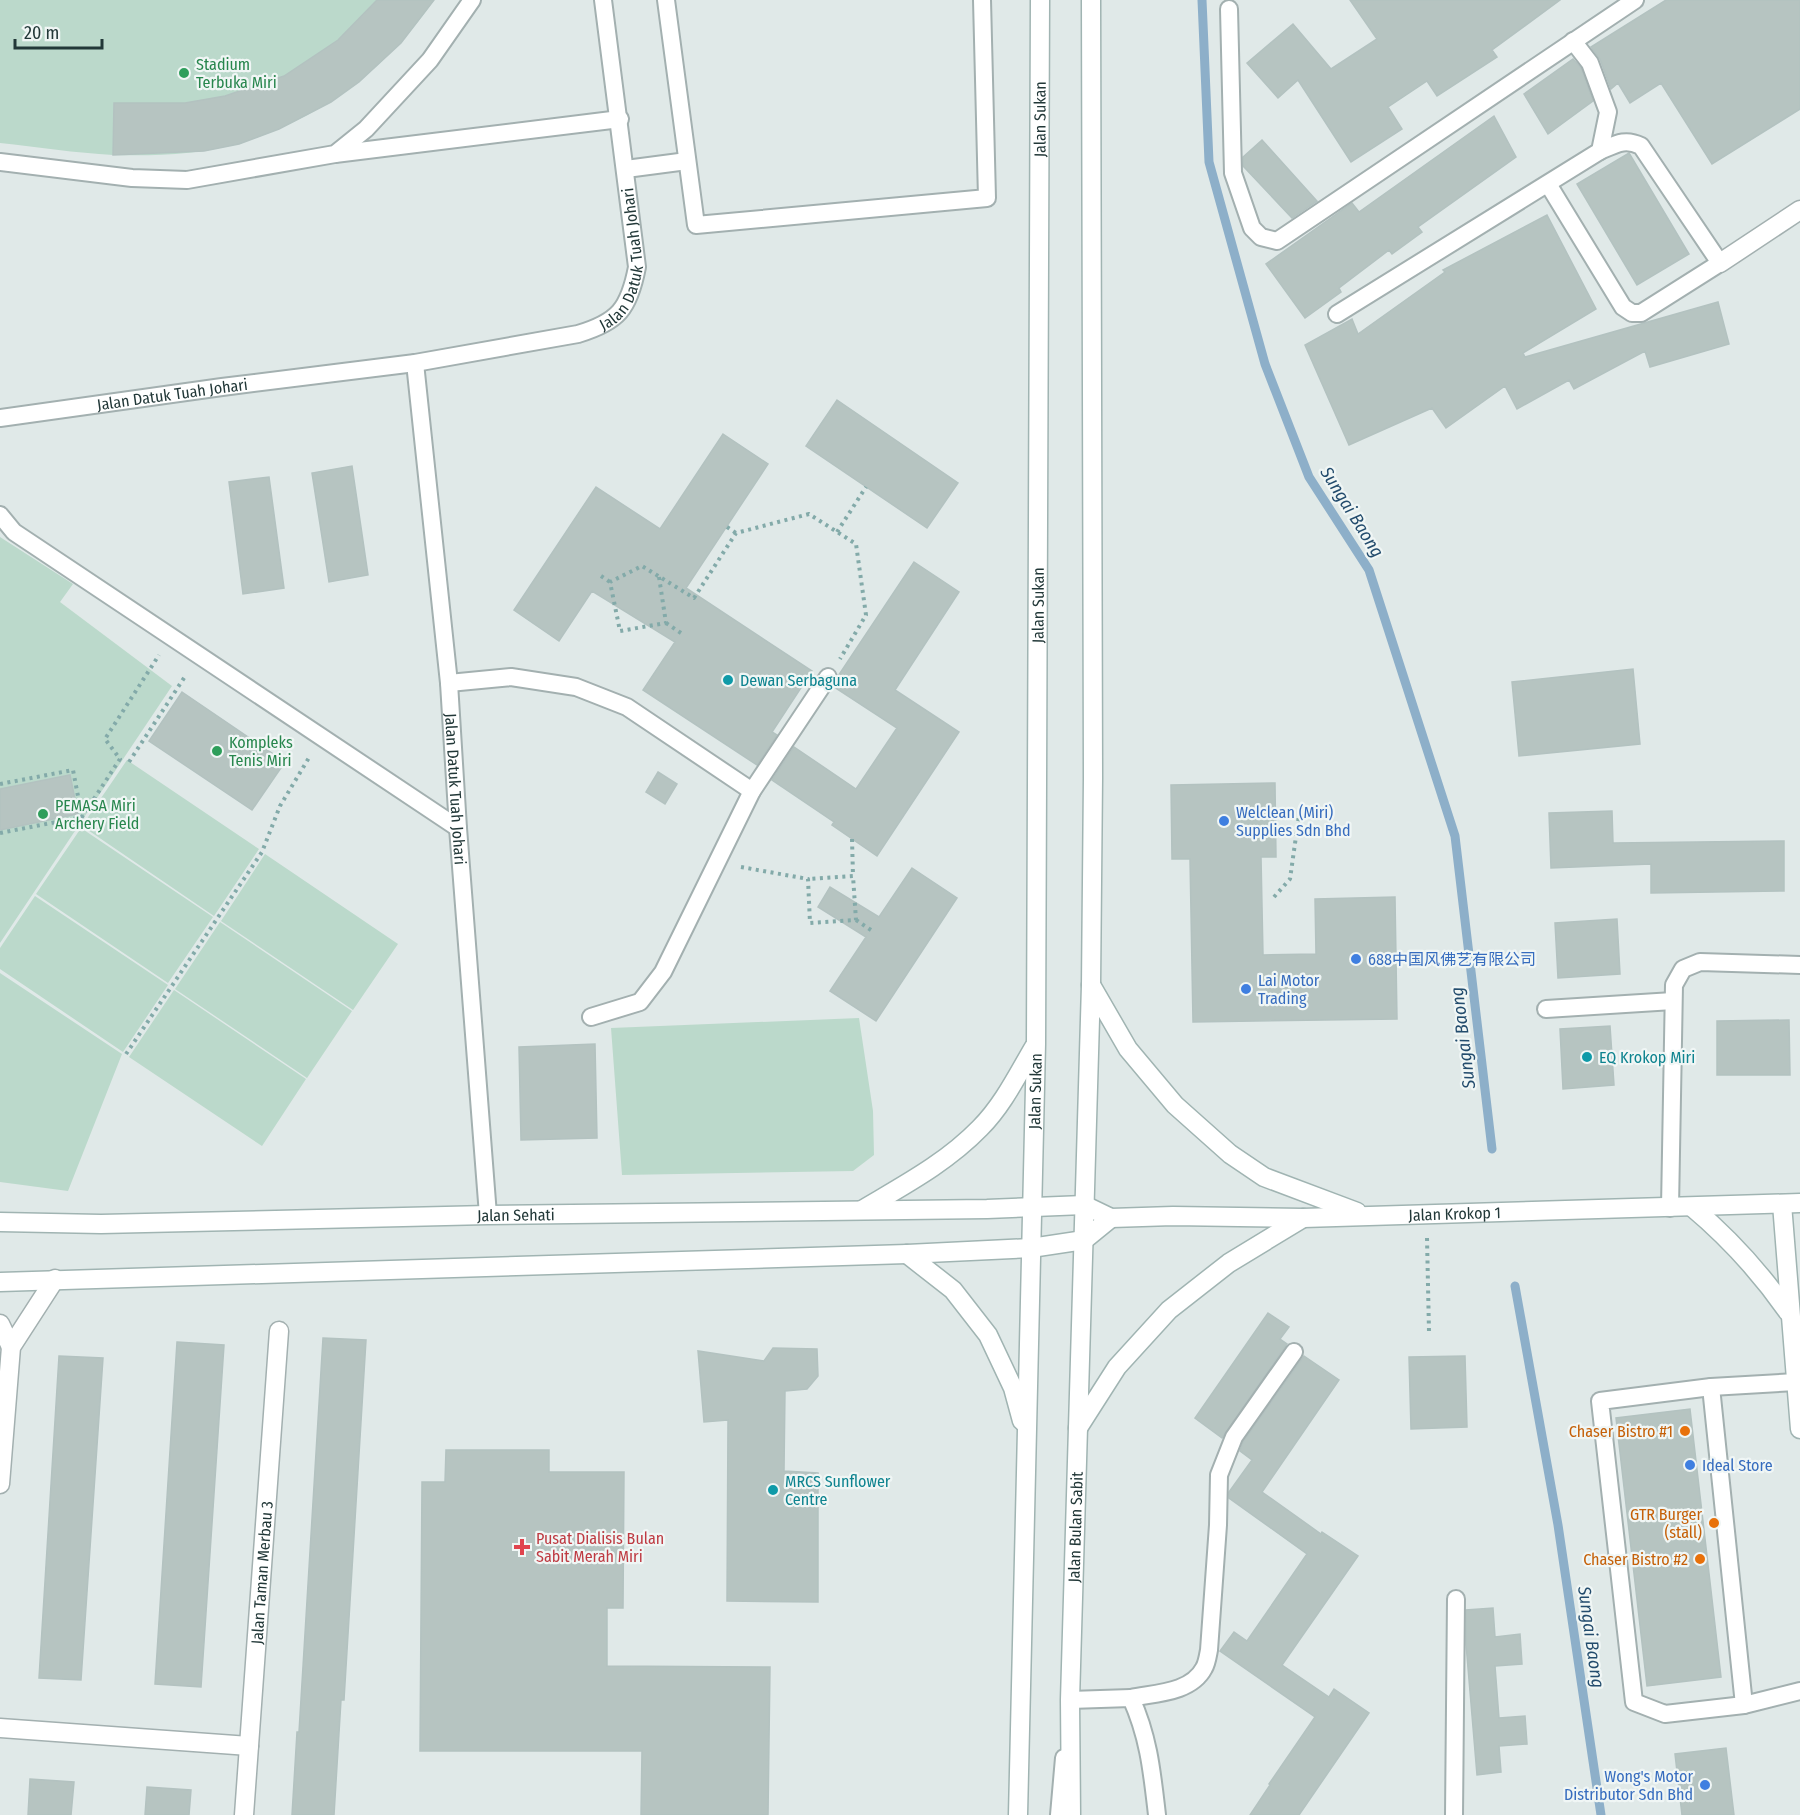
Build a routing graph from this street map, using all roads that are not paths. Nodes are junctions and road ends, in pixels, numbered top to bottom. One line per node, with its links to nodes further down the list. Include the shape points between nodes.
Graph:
1 (472, 0): 12 (lane, via 430,60 366,129)
2 (603, 0): 10 (lane, Jalan Datuk Tuah Johari)
3 (666, 0): 13 (lane)
4 (982, 0): 13 (lane, via 987,198 696,225)
5 (1040, 0): 32 (main road, Jalan Sukan)
6 (1091, 0): 28 (main road)
7 (1635, 0): 9 (lane)
8 (1229, 9): 9 (lane, via 1233,173 1252,228 1261,237 1276,241)
9 (1573, 41): 11 (lane, via 1590,63 1608,112)
10 (620, 119): 12 (lane); 15 (lane, Jalan Datuk Tuah Johari)
11 (1600, 151): 16 (lane); 18 (lane, via 1620,142 1631,141 1641,146)
12 (335, 154): 14 (lane, via 187,180 132,178)
13 (687, 161): 15 (lane)
14 (0, 162)
15 (626, 169): 20 (lane, Jalan Datuk Tuah Johari, via 638,267 632,293 618,314 601,327 578,334)
16 (1548, 184): 18 (lane, via 1623,307 1632,313 1641,313); 19 (lane)
17 (1800, 210): 18 (main road)
18 (1720, 263)
19 (1337, 314)
20 (415, 363): 21 (lane, Jalan Datuk Tuah Johari); 24 (lane, Jalan Datuk Tuah Johari)
21 (0, 418)
22 (0, 514): 26 (lane, via 14,532)
23 (828, 677): 25 (lane)
24 (449, 683): 25 (lane, via 511,677 576,687 627,707); 26 (lane, Jalan Datuk Tuah Johari)
25 (752, 791): 31 (lane, via 663,972 640,1002)
26 (458, 828): 39 (lane, Jalan Datuk Tuah Johari)
27 (1800, 965): 29 (lane, via 1700,962 1683,969 1674,985)
28 (1091, 985): 34 (main road); 40 (main road, via 1128,1049 1175,1105 1230,1154 1264,1177)
29 (1673, 1001): 30 (lane); 36 (lane)
30 (1546, 1009)
31 (591, 1017)
32 (1036, 1044): 37 (main road, Jalan Sukan); 38 (main road, via 1006,1095 981,1127 943,1162)
33 (1791, 1203): 35 (main road, Jalan Krokop 1); 49 (main road)
34 (1084, 1205): 37 (main road, Jalan Sehati); 41 (main road); 44 (main road, Jalan Bulan Sabit)
35 (1692, 1207): 36 (main road, Jalan Krokop 1); 49 (main road, via 1745,1256)
36 (1670, 1208): 40 (main road, Jalan Krokop 1)
37 (1032, 1209): 38 (main road, Jalan Sehati); 45 (main road, Jalan Sukan)
38 (860, 1210): 39 (main road, Jalan Sehati)
39 (488, 1215): 43 (main road, Jalan Sehati, via 100,1224)
40 (1366, 1215): 42 (main road, Jalan Krokop 1)
41 (1111, 1218): 42 (main road, Jalan Krokop 1); 44 (main road)
42 (1303, 1218): 58 (main road, via 1229,1263 1169,1310 1117,1367)
43 (0, 1222)
44 (1084, 1240): 45 (main road); 58 (main road, Jalan Bulan Sabit)
45 (1031, 1248): 46 (main road); 60 (main road)
46 (908, 1254): 47 (main road); 60 (main road, via 953,1290 988,1335 1013,1388)
47 (55, 1279): 48 (main road); 52 (main road)
48 (0, 1282)
49 (1795, 1313): 55 (main road)
50 (0, 1324): 52 (main road)
51 (279, 1331): 69 (main road, Jalan Taman Merbau 3)
52 (11, 1347): 54 (main road)
53 (1293, 1353): 64 (lane, via 1234,1437 1219,1475 1209,1650 1204,1668 1183,1687)
54 (4, 1380): 61 (main road)
55 (1796, 1382): 56 (lane); 57 (main road)
56 (1711, 1387): 66 (lane); 66 (lane, via 1600,1401 1634,1702 1665,1714)
57 (1800, 1424): 59 (main road)
58 (1078, 1428): 65 (main road, Jalan Bulan Sabit)
59 (1800, 1429)
60 (1028, 1441): 71 (main road)
61 (0, 1484)
62 (1456, 1599): 75 (lane)
63 (1800, 1691): 66 (lane)
64 (1131, 1698): 65 (lane); 74 (lane, via 1147,1742)
65 (1070, 1700): 68 (main road, Jalan Bulan Sabit)
66 (1744, 1705)
67 (0, 1728): 69 (main road)
68 (1070, 1734): 72 (lane, via 1063,1762); 73 (main road, Jalan Bulan Sabit)
69 (249, 1746): 70 (main road, Jalan Taman Merbau 3)
70 (244, 1815)
71 (1018, 1815)
72 (1059, 1815)
73 (1071, 1815)
74 (1157, 1815)
75 (1454, 1815)

